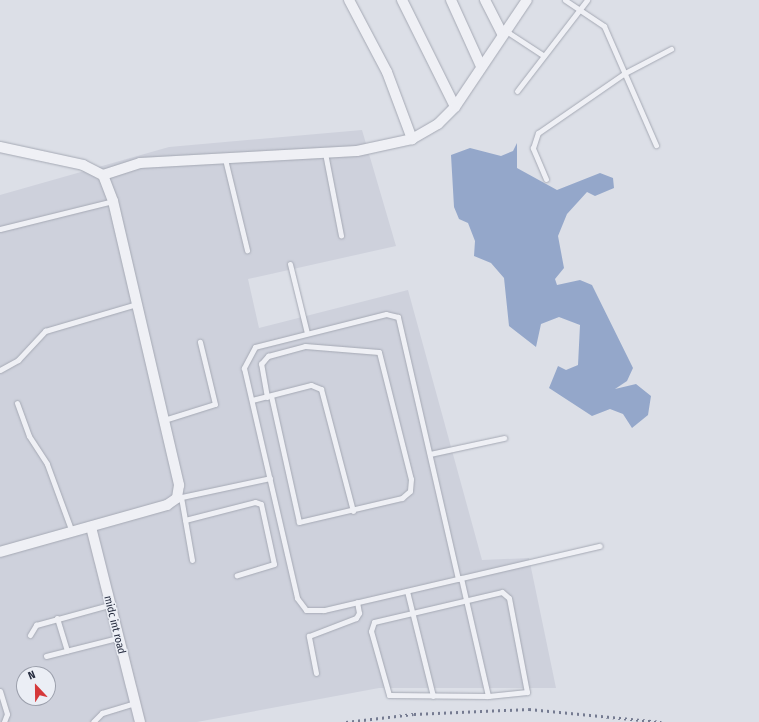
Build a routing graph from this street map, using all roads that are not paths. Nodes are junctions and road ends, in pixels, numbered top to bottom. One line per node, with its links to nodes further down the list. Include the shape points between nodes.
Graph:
1 (349, 0): 16 (street, via 387,72)
2 (402, 0): 15 (street)
3 (451, 0): 12 (street)
4 (485, 0): 9 (street)
5 (527, 0): 9 (street)
6 (565, 0): 8 (lane)
7 (588, 0): 8 (lane)
8 (580, 9): 11 (lane); 13 (lane, via 600,21)
9 (504, 32): 11 (lane); 12 (street)
10 (671, 49): 13 (lane)
11 (544, 56): 14 (lane)
12 (481, 66): 15 (street)
13 (625, 73): 17 (lane); 22 (lane, via 534,138 533,148)
14 (516, 91)
15 (455, 107): 16 (street, via 438,124)
16 (412, 139): 19 (street, via 389,147)
17 (656, 145)
18 (0, 147): 21 (street, via 83,165)
19 (325, 153): 20 (street); 25 (lane)
20 (225, 159): 21 (street, via 140,163); 26 (lane)
21 (103, 175): 23 (street)
22 (546, 179)
23 (113, 201): 24 (lane); 28 (street)
24 (0, 229)
25 (341, 235)
26 (247, 250)
27 (290, 264): 29 (lane)
28 (138, 303): 31 (lane, via 45,331 18,360); 35 (street)
29 (307, 333): 33 (lane, via 266,342 251,351 244,368); 37 (lane, via 386,314 398,316)
30 (200, 342): 35 (lane, via 215,404)
31 (0, 370)
32 (269, 396): 33 (lane); 40 (lane, via 311,386 325,394); 40 (lane, via 298,521 306,523); 40 (lane, via 261,364 268,356 305,346 382,354 412,485 402,498)
33 (252, 400): 38 (lane)
34 (17, 403): 43 (lane, via 29,436 47,464)
35 (164, 420): 39 (street, via 179,485)
36 (504, 438): 37 (lane)
37 (430, 454): 48 (lane)
38 (270, 478): 39 (lane); 51 (lane, via 299,603 311,611)
39 (179, 497): 41 (lane); 42 (street, via 167,505)
40 (354, 511)
41 (185, 520): 46 (lane); 47 (lane, via 255,502 261,504 274,564)
42 (91, 527): 43 (street); 52 (street, midc int road)
43 (72, 532): 45 (street)
44 (600, 546): 48 (lane)
45 (0, 552)
46 (192, 560)
47 (237, 575)
48 (459, 578): 49 (lane); 50 (lane)
49 (407, 591): 51 (lane); 53 (lane)
50 (466, 600): 53 (lane); 62 (lane); 62 (lane, via 502,592 509,598 528,690 522,694)
51 (357, 602): 59 (lane, via 359,613 356,618 309,636)
52 (109, 605): 54 (lane); 56 (street, midc int road)
53 (412, 611): 61 (lane); 61 (lane, via 374,622 372,634 389,695)
54 (57, 618): 55 (lane, via 31,628); 57 (lane)
55 (30, 636)
56 (117, 638): 57 (lane); 63 (street, midc int road)
57 (67, 650): 58 (lane)
58 (46, 656)
59 (316, 672)
60 (0, 691): 64 (lane, via 7,714)
61 (433, 696): 62 (lane)
62 (488, 696)
63 (135, 703): 65 (lane, via 102,713); 66 (street, midc int road)
64 (4, 722)
65 (93, 722)
66 (140, 722)

